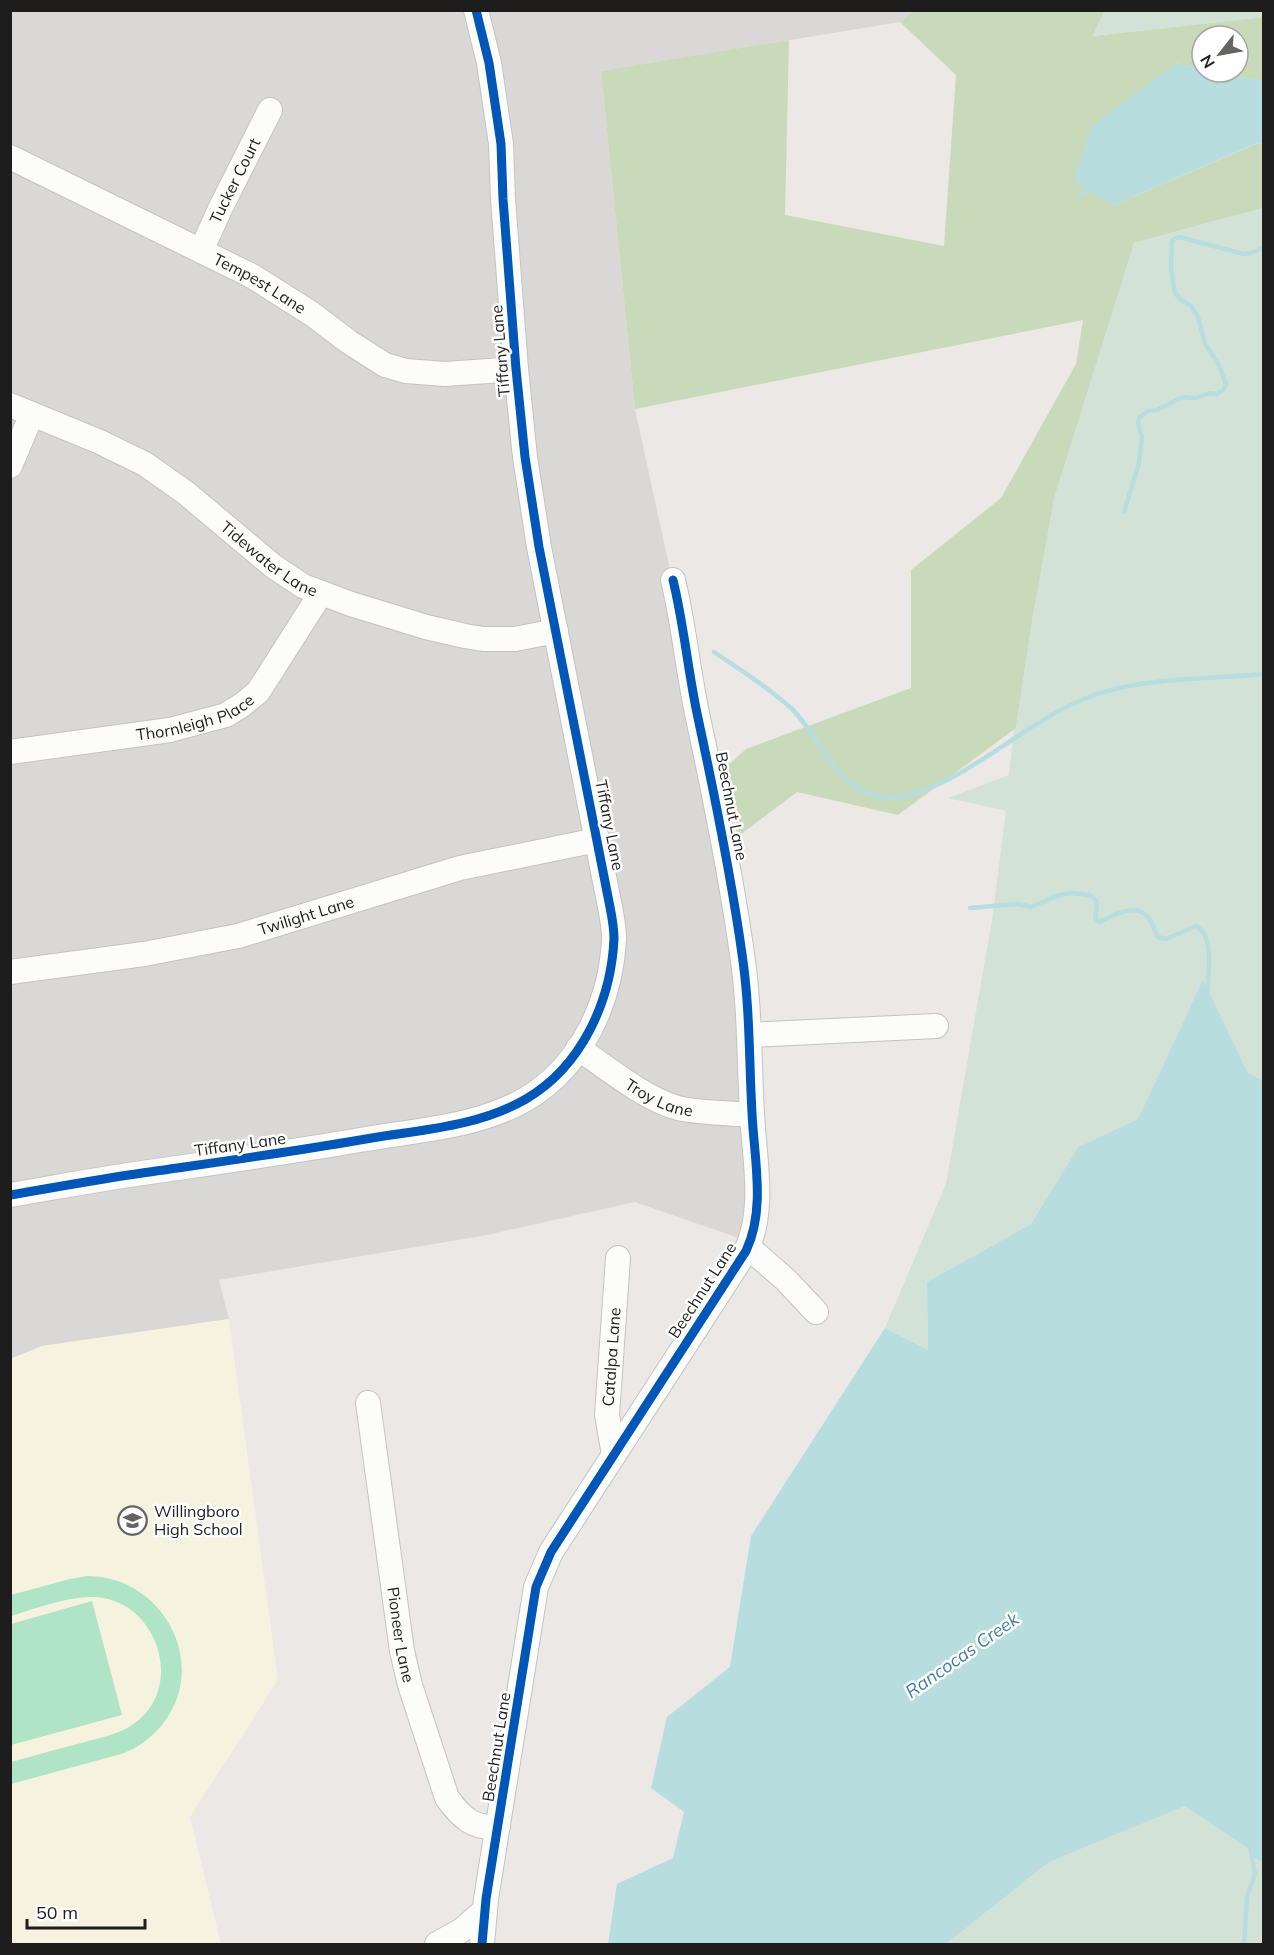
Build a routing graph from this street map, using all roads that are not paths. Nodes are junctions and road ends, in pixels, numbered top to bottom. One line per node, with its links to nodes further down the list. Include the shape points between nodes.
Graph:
1 (478, 11): 5 (street, Tiffany Lane, via 501,144)
2 (270, 110): 4 (street, Tucker Court)
3 (10, 157): 4 (street, Tempest Lane)
4 (201, 251): 5 (street, Tempest Lane, via 252,276 385,365 445,374)
5 (516, 369): 10 (street, Tiffany Lane, via 539,547)
6 (21, 410): 7 (street); 9 (street, Tidewater Lane, via 145,464 273,566)
7 (10, 466)
8 (673, 580): 15 (street, Beechnut Lane, via 731,879)
9 (321, 593): 10 (street, Tidewater Lane, via 426,627 483,639 515,639); 11 (street, Thornleigh Place, via 258,692 226,715 160,732)
10 (556, 631): 12 (street, Tiffany Lane)
11 (10, 752)
12 (597, 840): 13 (street, Twilight Lane, via 460,868 237,936 144,954); 16 (street, Tiffany Lane, via 614,936 612,965 596,1020)
13 (10, 972)
14 (936, 1026): 15 (street)
15 (749, 1035): 17 (street, Beechnut Lane)
16 (578, 1048): 17 (street, Troy Lane, via 634,1086 678,1108); 18 (street, Tiffany Lane, via 566,1065 533,1094 502,1111 476,1119)
17 (752, 1115): 19 (street, Beechnut Lane, via 757,1204)
18 (10, 1195)
19 (748, 1247): 21 (street); 23 (street, Beechnut Lane)
20 (618, 1258): 23 (street, Catalpa Lane, via 607,1415)
21 (816, 1312)
22 (368, 1403): 24 (street, Pioneer Lane, via 410,1685 447,1798 476,1825)
23 (614, 1455): 24 (street, Beechnut Lane, via 551,1552 536,1587)
24 (498, 1826): 25 (street, Beechnut Lane)
25 (484, 1910): 26 (street, via 462,1930); 27 (street, Beechnut Lane)
26 (437, 1944)
27 (482, 1944)

